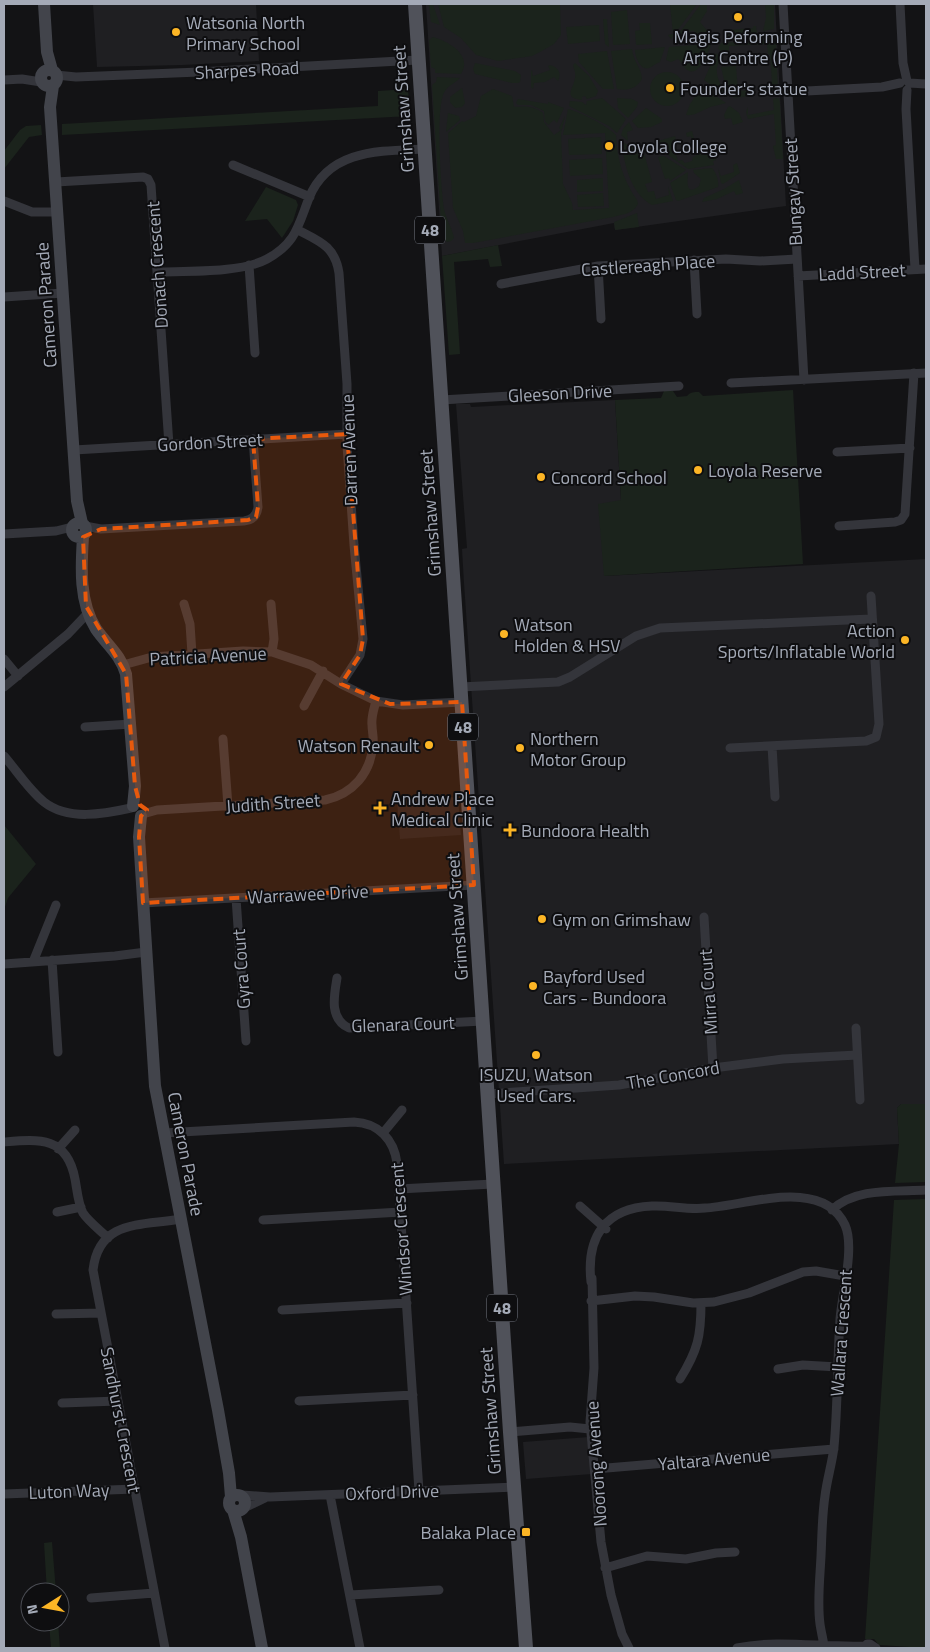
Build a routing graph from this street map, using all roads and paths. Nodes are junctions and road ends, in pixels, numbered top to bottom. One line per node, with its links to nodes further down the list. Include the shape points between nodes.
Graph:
1 (44, 4): 6 (street, Cameron Parade)
2 (415, 4): 5 (main road, Grimshaw Street / 48)
3 (783, 4): 10 (street, Bungay Street)
4 (900, 4): 9 (street)
5 (418, 60): 6 (street, Sharpes Road); 11 (main road, Grimshaw Street / 48)
6 (49, 78): 7 (street, Sharpes Road); 13 (street, Cameron Parade)
7 (4, 80)
8 (926, 84): 9 (street)
9 (904, 85): 10 (street); 23 (street)
10 (788, 92): 18 (street, Bungay Street)
11 (424, 150): 14 (street, via 356,155 327,172); 37 (main road, Grimshaw Street / 48)
12 (234, 164): 14 (street)
13 (56, 182): 16 (street, Cameron Parade); 24 (street, Donach Crescent, via 138,177 148,180 152,189)
14 (310, 197): 17 (street)
15 (4, 201): 16 (street, via 32,212)
16 (57, 210): 27 (street, Cameron Parade)
17 (298, 230): 20 (street, via 274,255); 38 (street, Darren Avenue, via 330,249 338,266 347,384)
18 (797, 259): 19 (street, Castlereagh Place); 25 (street, Bungay Street)
19 (694, 260): 21 (street, Castlereagh Place); 29 (street)
20 (250, 265): 24 (street); 31 (street)
21 (598, 266): 26 (street, Castlereagh Place); 30 (street)
22 (926, 269): 23 (street, Ladd Street)
23 (915, 270): 25 (street, Ladd Street)
24 (158, 272): 40 (street, Donach Crescent)
25 (798, 276): 34 (street, Bungay Street)
26 (501, 284)
27 (63, 293): 28 (street); 42 (street, Cameron Parade)
28 (4, 297)
29 (697, 314)
30 (601, 319)
31 (256, 353)
32 (914, 373): 33 (street); 34 (street); 41 (street)
33 (926, 373)
34 (804, 380): 35 (street)
35 (731, 383)
36 (679, 386): 37 (street, Gleeson Drive)
37 (441, 400): 59 (main road, Grimshaw Street / 48)
38 (347, 434): 39 (street, Gordon Street); 58 (street, Darren Avenue, via 364,639 360,655)
39 (253, 440): 40 (street, Gordon Street); 45 (street, via 258,508 252,519)
40 (170, 444): 42 (street, Gordon Street)
41 (910, 448): 43 (street); 44 (street, via 906,509 902,518 895,522)
42 (74, 450): 45 (street, Cameron Parade)
43 (838, 452)
44 (839, 526)
45 (79, 530): 46 (street); 50 (street, Cameron Parade, via 84,598)
46 (4, 534)
47 (871, 596): 51 (street)
48 (184, 604): 53 (street, via 190,624)
49 (271, 604): 52 (street)
50 (90, 617): 55 (street, Cameron Parade); 57 (street)
51 (872, 619): 59 (street, via 660,628 636,636 558,682); 67 (street, via 879,724 876,737 866,741)
52 (272, 652): 53 (street, Patricia Avenue); 56 (street, Patricia Avenue, via 298,659)
53 (192, 654): 55 (street, Patricia Avenue, via 144,658)
54 (4, 659): 57 (street)
55 (123, 665): 64 (street, Cameron Parade)
56 (323, 671): 58 (street, Patricia Avenue); 63 (street)
57 (18, 676): 60 (street)
58 (341, 684): 61 (street, Patricia Avenue)
59 (460, 686): 62 (main road, Grimshaw Street / 48)
60 (4, 687)
61 (376, 701): 62 (street, Patricia Avenue, via 403,705); 71 (street, Judith Street, via 370,761 364,774 348,791 325,800)
62 (462, 702): 73 (main road, Grimshaw Street / 48)
63 (304, 706)
64 (131, 724): 65 (street); 72 (street, Cameron Parade)
65 (85, 727)
66 (223, 739): 71 (street)
67 (772, 746): 68 (street); 70 (street)
68 (730, 748)
69 (4, 756): 72 (street, Judith Street, via 36,795 50,806 76,814)
70 (775, 797)
71 (228, 806): 72 (street, Judith Street)
72 (137, 811): 75 (street, Cameron Parade)
73 (474, 885): 74 (street, Warrawee Drive); 83 (main road, Grimshaw Street / 48)
74 (236, 898): 75 (street, Warrawee Drive); 85 (street, Gyra Court)
75 (143, 903): 78 (street, Cameron Parade)
76 (56, 905): 80 (street)
77 (704, 917): 88 (street, Mirra Court)
78 (146, 954): 79 (street); 93 (street, Cameron Parade, via 155,1086)
79 (52, 960): 80 (street); 86 (street)
80 (33, 962): 81 (street)
81 (4, 964)
82 (337, 978): 83 (street, Glenara Court, via 335,1013 339,1022 349,1028)
83 (483, 1021): 89 (main road, Grimshaw Street / 48)
84 (856, 1028): 87 (street)
85 (246, 1041)
86 (58, 1052)
87 (857, 1055): 88 (street, The Concord, via 783,1059); 90 (street)
88 (713, 1068): 89 (street, The Concord, via 619,1085)
89 (488, 1094): 97 (main road, Grimshaw Street / 48)
90 (860, 1100)
91 (402, 1110): 94 (street)
92 (75, 1130): 96 (street)
93 (164, 1133): 94 (street, via 354,1122 369,1124); 105 (street, Cameron Parade)
94 (383, 1133): 98 (street, Windsor Crescent, via 390,1140 396,1156)
95 (4, 1142): 96 (street, via 41,1140)
96 (58, 1149): 101 (street, via 71,1164)
97 (493, 1184): 98 (street); 124 (main road, Grimshaw Street / 48)
98 (399, 1189): 104 (street, Windsor Crescent)
99 (926, 1190): 102 (street, via 858,1196)
100 (580, 1206): 107 (street)
101 (81, 1207): 103 (street); 108 (street, via 87,1218)
102 (834, 1211): 107 (street, via 814,1200 781,1198 704,1208 635,1212); 109 (street, Wallara Crescent, via 844,1224 848,1237)
103 (57, 1212)
104 (400, 1212): 106 (street); 111 (street, Windsor Crescent)
105 (180, 1216): 108 (street, via 125,1227); 132 (street, Cameron Parade, via 229,1473)
106 (263, 1220)
107 (605, 1227): 110 (street, Noorong Avenue, via 595,1250)
108 (108, 1238): 114 (street, Sandhurst Crescent, via 98,1251 94,1265)
109 (845, 1276): 112 (street, via 803,1272 735,1298); 116 (street, Wallara Crescent)
110 (591, 1301): 112 (street, via 643,1296); 123 (street, Noorong Avenue, via 594,1368)
111 (407, 1303): 113 (street); 119 (street, Windsor Crescent)
112 (701, 1303): 118 (street, via 698,1342)
113 (282, 1310)
114 (101, 1313): 115 (street); 120 (street, Sandhurst Crescent)
115 (56, 1314)
116 (838, 1367): 117 (street, via 802,1365); 125 (street, Wallara Crescent)
117 (778, 1369)
118 (680, 1379)
119 (413, 1395): 121 (street); 129 (street, Windsor Crescent)
120 (118, 1401): 122 (street); 128 (street, Sandhurst Crescent)
121 (300, 1401)
122 (62, 1403)
123 (590, 1425): 124 (street); 126 (street, Noorong Avenue)
124 (510, 1432): 127 (main road, Grimshaw Street / 48)
125 (834, 1449): 126 (street, Yaltara Avenue); 139 (street, Wallara Crescent, via 824,1505 819,1599)
126 (595, 1469): 134 (street, Noorong Avenue)
127 (514, 1487): 129 (street, Oxford Drive); 146 (main road, Grimshaw Street / 48)
128 (135, 1489): 130 (street, Luton Way); 136 (street, Sandhurst Crescent)
129 (419, 1491): 131 (street, Oxford Drive)
130 (4, 1494)
131 (330, 1495): 132 (street, Oxford Drive, via 270,1497); 137 (street)
132 (239, 1502): 144 (street, Cameron Parade, via 241,1537)
133 (736, 1552): 134 (street, via 686,1559 647,1556)
134 (605, 1568): 140 (street, Noorong Avenue, via 622,1634)
135 (439, 1590): 137 (street)
136 (154, 1593): 138 (street); 143 (street, Sandhurst Crescent)
137 (350, 1595): 145 (street)
138 (91, 1598)
139 (821, 1646): 141 (street, via 783,1644); 148 (street)
140 (629, 1647)
141 (754, 1647): 147 (street)
142 (864, 1647): 148 (street); 149 (street, via 870,1644)
143 (165, 1648)
144 (262, 1648)
145 (360, 1648)
146 (526, 1648)
147 (737, 1648)
148 (852, 1648)
149 (878, 1648)

